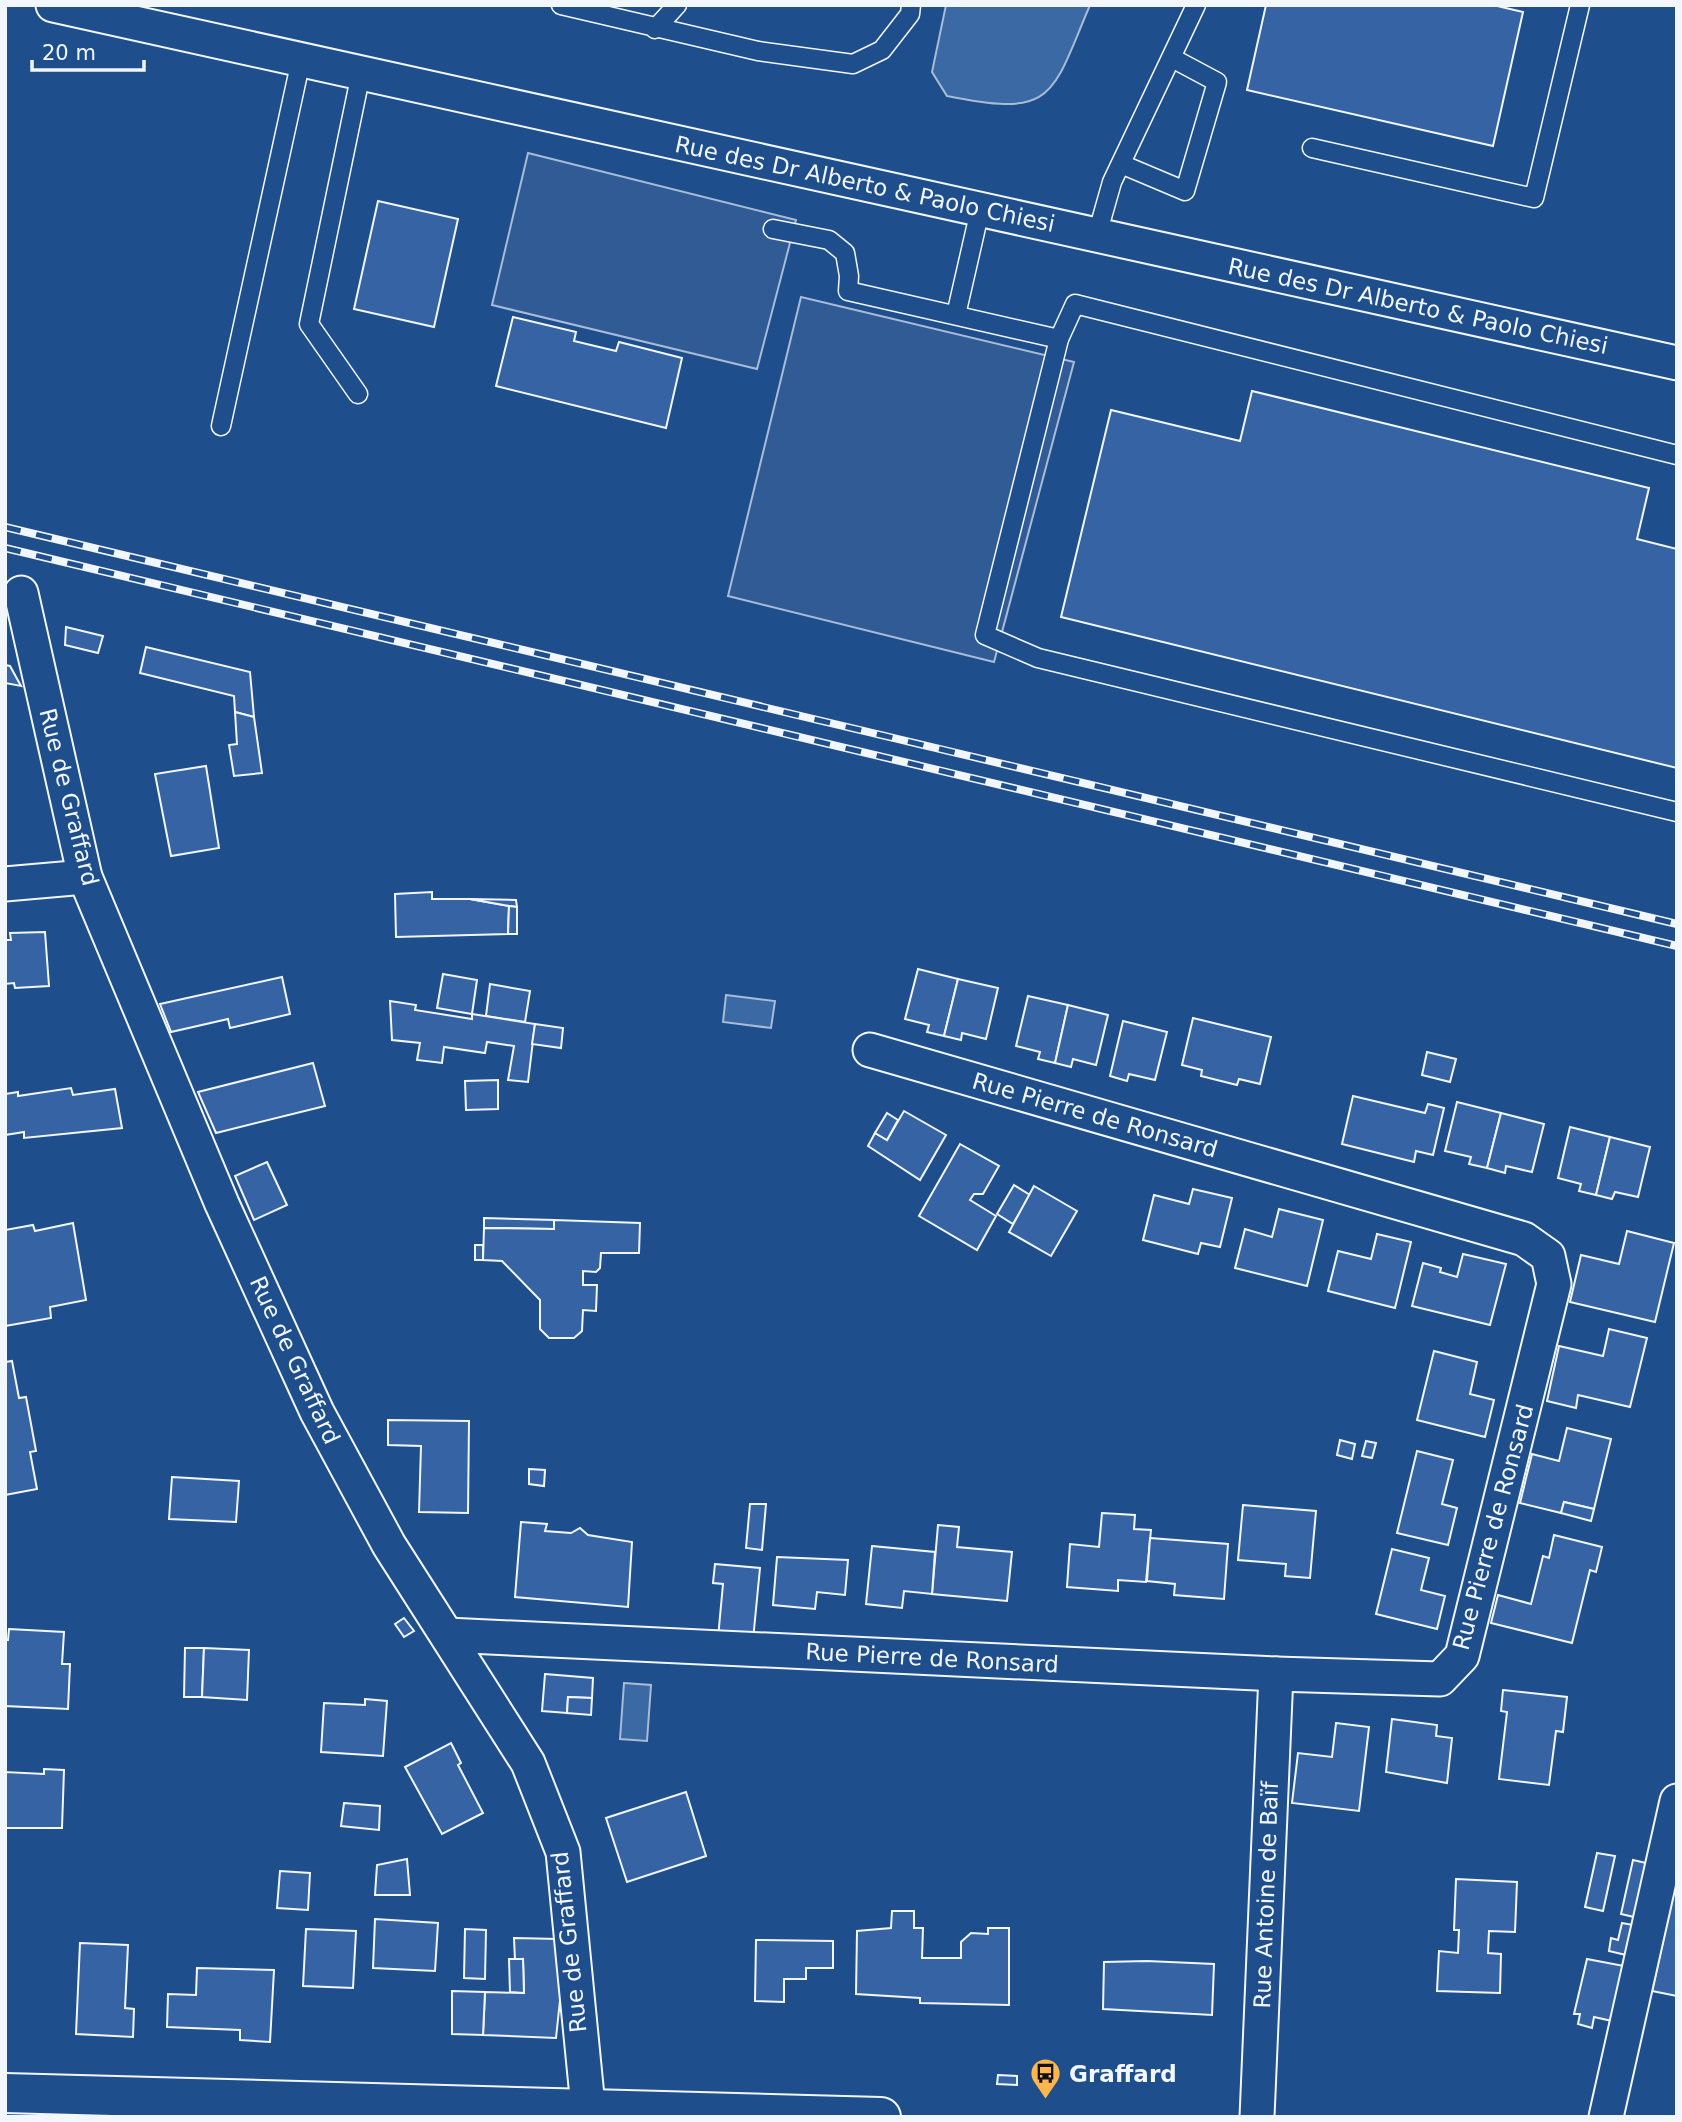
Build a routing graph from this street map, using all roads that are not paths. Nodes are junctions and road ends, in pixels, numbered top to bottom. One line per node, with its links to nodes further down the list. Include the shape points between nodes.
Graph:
1 (561, 5): 7 (lane)
2 (677, 5): 7 (lane)
3 (911, 5): 7 (lane, via 910,14 881,50 853,65)
4 (1196, 5): 8 (lane)
5 (1580, 5): 11 (lane, via 1534,198)
6 (72, 7): 9 (street, Rue des Dr Alberto & Paolo Chiesi)
7 (655, 29)
8 (1172, 58): 12 (lane); 12 (lane, via 1217,82 1185,191)
9 (300, 60): 10 (street, Rue des Dr Alberto & Paolo Chiesi); 20 (lane)
10 (361, 73): 13 (street, Rue des Dr Alberto & Paolo Chiesi); 19 (lane, via 309,324)
11 (1312, 148)
12 (1121, 164): 15 (lane)
13 (979, 209): 15 (street, Rue des Dr Alberto & Paolo Chiesi); 16 (lane)
14 (773, 229): 16 (lane, via 829,240 845,253 848,291)
15 (1097, 235): 18 (street, Rue des Dr Alberto & Paolo Chiesi)
16 (956, 315): 17 (lane)
17 (1059, 339): 21 (lane, via 1075,304); 23 (lane, via 985,635 1038,658)
18 (1677, 363)
19 (358, 394)
20 (221, 426)
21 (1677, 454)
22 (21, 593): 24 (street, Rue de Graffard)
23 (1677, 812)
24 (85, 877): 25 (street); 27 (street, Rue de Graffard, via 222,1204 317,1412 389,1545)
25 (5, 884)
26 (870, 1050): 28 (street, Rue Pierre de Ronsard, via 1524,1239 1548,1255 1554,1284 1462,1656 1440,1679)
27 (447, 1635): 28 (street, Rue Pierre de Ronsard); 31 (street, Rue de Graffard, via 528,1763 563,1852)
28 (1276, 1674): 33 (street, Rue Antoine de Baïf)
29 (1677, 1801): 34 (street)
30 (5, 2093): 31 (main road)
31 (588, 2112): 32 (main road)
32 (881, 2117)
33 (1257, 2117)
34 (1606, 2117)

